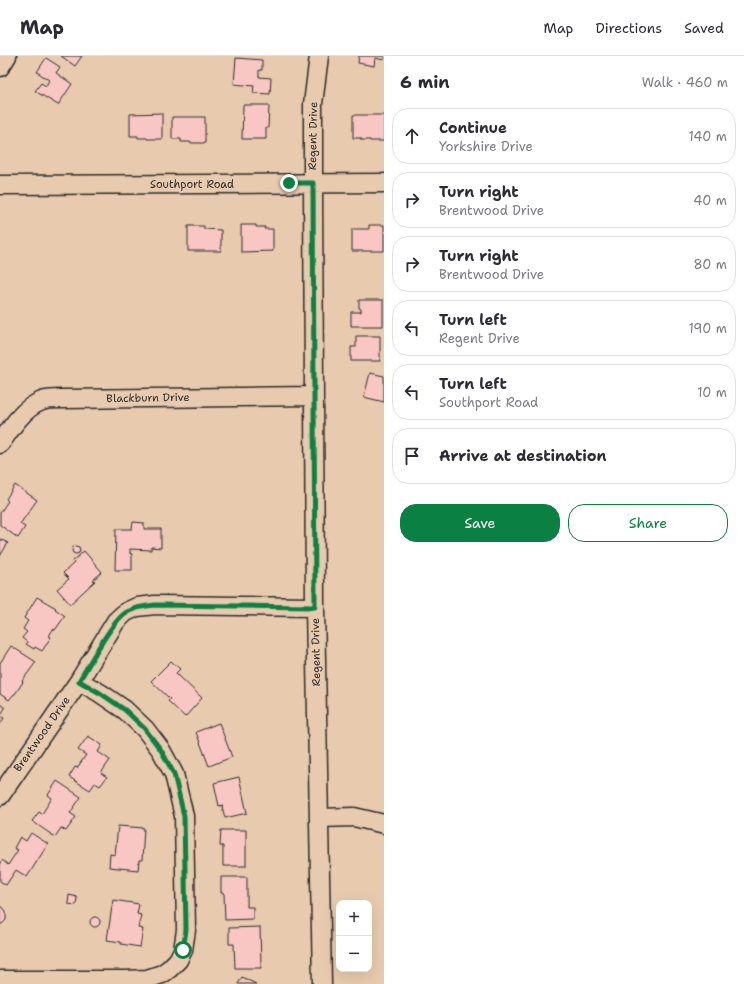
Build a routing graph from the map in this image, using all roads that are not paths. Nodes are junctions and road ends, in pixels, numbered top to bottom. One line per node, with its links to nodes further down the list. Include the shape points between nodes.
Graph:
1 (7, 56): 3 (street)
2 (319, 56): 4 (street, Regent Drive, via 313,104)
3 (0, 67)
4 (313, 183): 5 (street, Southport Road); 6 (street, Southport Road); 7 (street, Regent Drive)
5 (384, 184)
6 (0, 185)
7 (314, 396): 8 (street, Blackburn Drive, via 43,401 32,406 12,425); 9 (street, Regent Drive)
8 (0, 444)
9 (315, 607): 10 (street, Brentwood Drive, via 137,607 116,621); 12 (street, Regent Drive)
10 (79, 681): 11 (street, Brentwood Drive); 14 (street, via 125,710 145,729 161,750 174,774 184,816 186,930 183,950 170,969 148,979)
11 (0, 796)
12 (319, 818): 13 (street, via 354,817); 15 (street, Regent Drive)
13 (384, 824)
14 (0, 980)
15 (322, 984)

